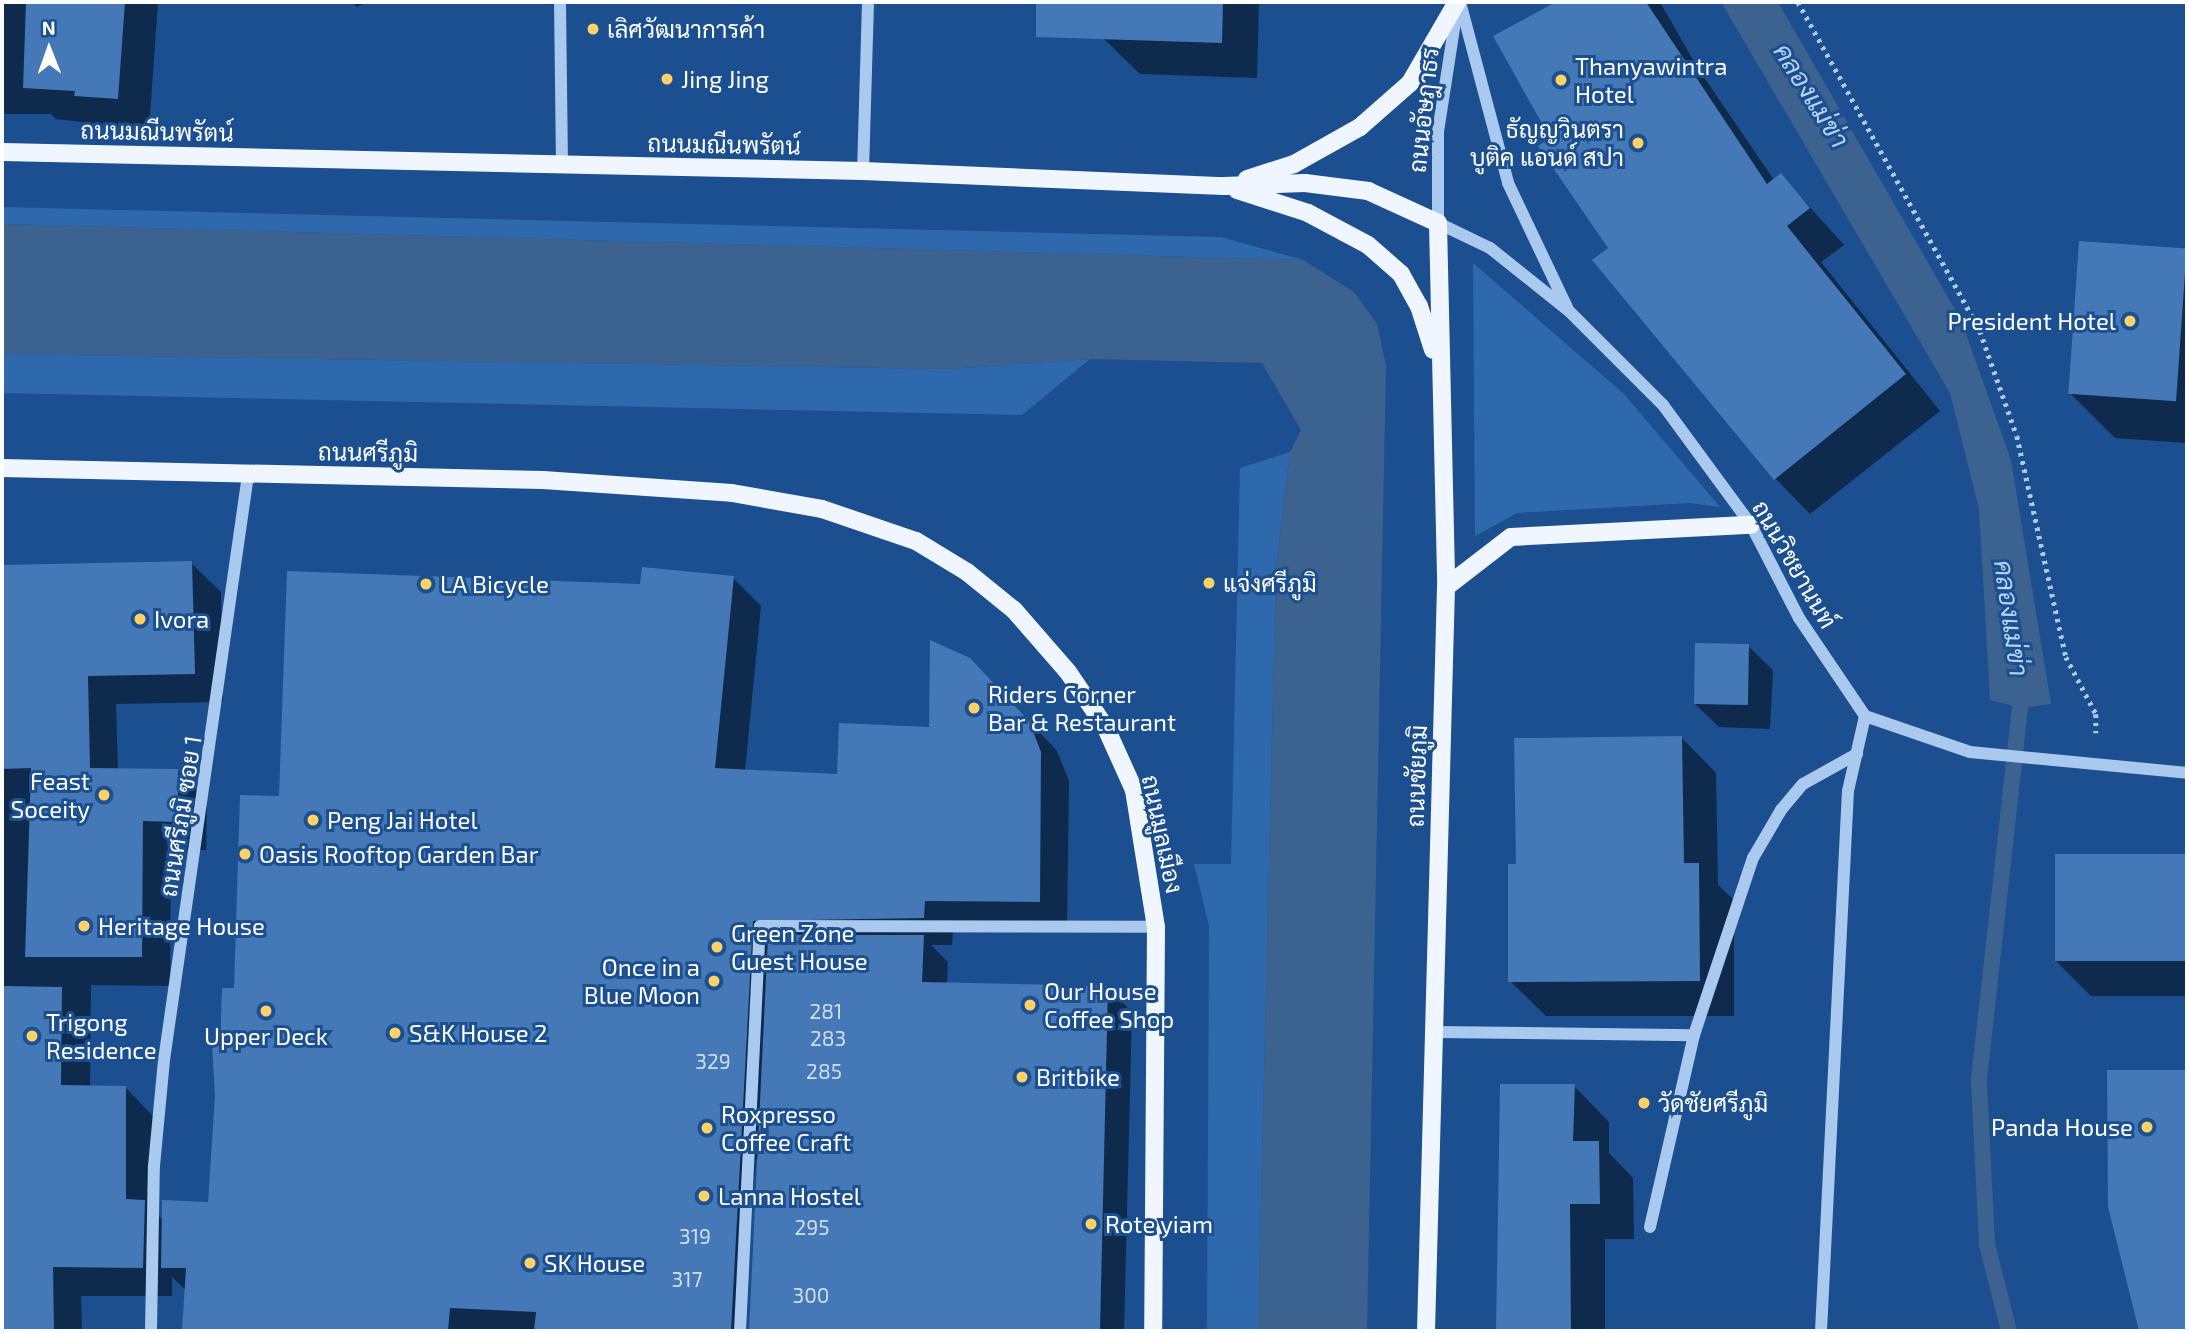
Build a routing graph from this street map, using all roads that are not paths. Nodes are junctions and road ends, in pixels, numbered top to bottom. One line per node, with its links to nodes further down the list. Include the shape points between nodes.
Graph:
1 (560, 2): 5 (street)
2 (868, 2): 6 (street)
3 (1459, 2): 7 (main road, via 1410,83 1360,127 1294,164); 8 (street, ถนนอัษฎาธร, via 1438,132); 9 (street, via 1508,183)
4 (2, 152): 5 (main road, ถนนมณีนพรัตน์)
5 (562, 166): 6 (main road, ถนนมณีนพรัตน์)
6 (863, 171): 7 (main road, ถนนมณีนพรัตน์)
7 (1224, 186): 8 (main road, ถนนมณีนพรัตน์, via 1340,185 1391,199); 10 (main road, via 1308,213 1368,244 1401,274 1419,306)
8 (1438, 223): 9 (street, ถนนวิชยานนท์, via 1490,248); 10 (main road, ถนนชัยภูมิ)
9 (1569, 312): 14 (street, ถนนวิชยานนท์, via 1663,405)
10 (1440, 371): 15 (main road, ถนนชัยภูมิ)
11 (2, 468): 12 (main road, ถนนศรีภูมิ)
12 (248, 474): 13 (main road, ถนนศรีภูมิ, via 543,480); 23 (street, ถนนศรีภูมิ ซอย 1, via 164,1060 153,1166)
13 (732, 493): 19 (main road, ถนนมูลเมือง, via 822,509 916,541 967,572 1014,610 1069,672 1106,727 1133,790)
14 (1751, 525): 15 (main road, via 1511,537); 16 (street, ถนนวิชยานนท์, via 1799,618)
15 (1446, 587): 20 (main road, ถนนชัยภูมิ)
16 (1865, 716): 17 (street); 18 (street, via 1970,752)
17 (1857, 754): 21 (street, via 1803,784 1781,810 1753,858); 27 (street, via 1848,791)
18 (2187, 773)
19 (1156, 927): 24 (street, via 760,926); 25 (main road, ถนนมูลเมือง)
20 (1434, 1032): 21 (street); 26 (main road, ถนนชัยภูมิ)
21 (1694, 1035): 22 (street)
22 (1650, 1227)
23 (151, 1331)
24 (740, 1331)
25 (1153, 1331)
26 (1426, 1331)
27 (1821, 1331)

